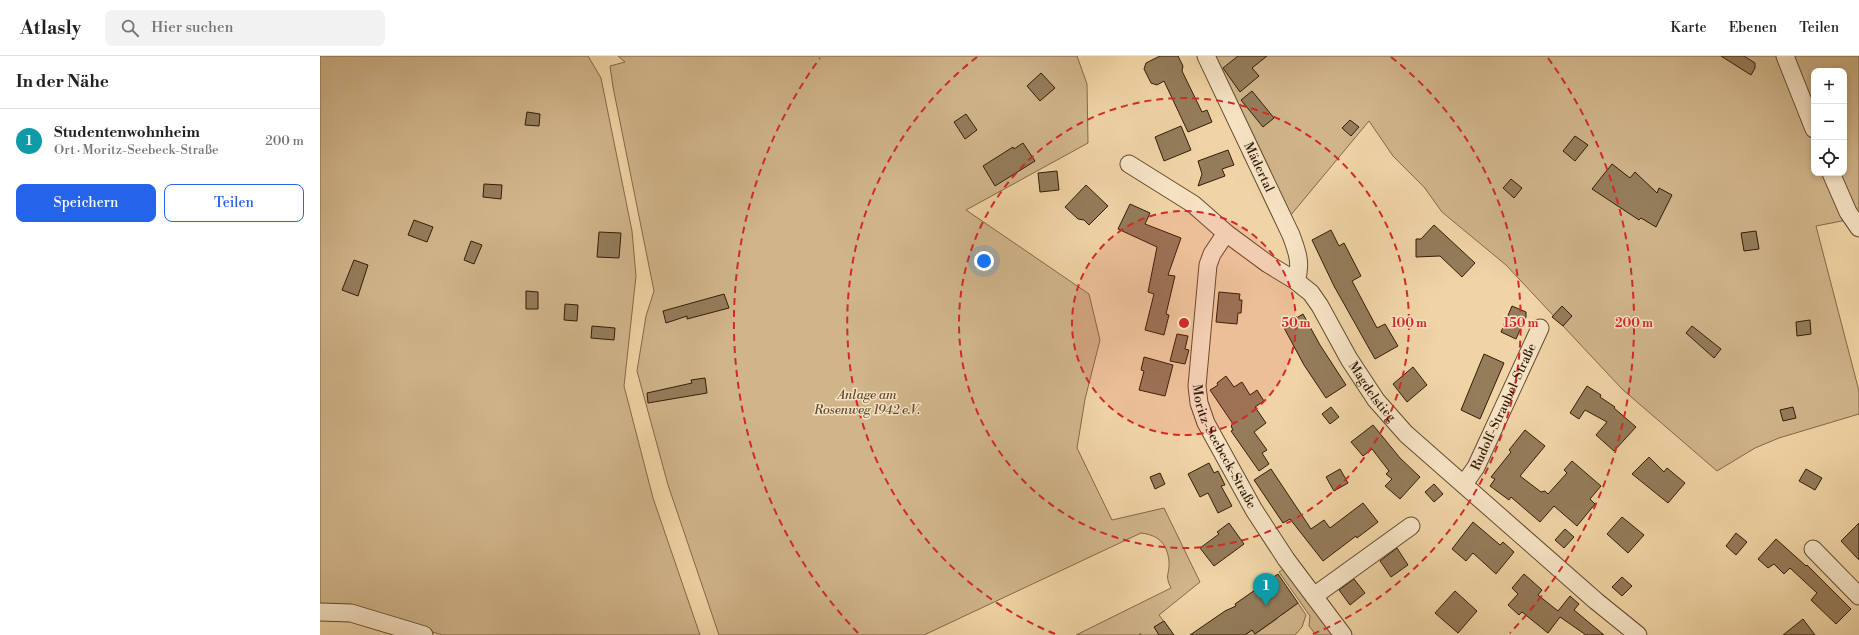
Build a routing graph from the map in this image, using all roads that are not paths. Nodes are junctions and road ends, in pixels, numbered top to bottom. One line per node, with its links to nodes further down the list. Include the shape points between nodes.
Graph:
1 (1206, 56): 8 (street, Mädertal, via 1291,235 1300,265)
2 (1785, 56): 3 (street)
3 (1811, 121)
4 (1129, 164): 7 (street, Magdelstieg, via 1193,204)
5 (1832, 176): 6 (street, via 1848,212)
6 (1859, 228)
7 (1226, 233): 8 (street, Magdelstieg); 13 (street, Moritz-Seebeck-Straße, via 1208,265 1197,386 1199,403 1206,423 1254,510)
8 (1296, 281): 10 (street, Magdelstieg, via 1311,293 1320,306 1349,359 1376,400 1406,434)
9 (1540, 328): 10 (street, Rudolf-Straubel-Straße, via 1476,467)
10 (1464, 484): 16 (street, Magdelstieg)
11 (1411, 526): 13 (street)
12 (1813, 549): 14 (street)
13 (1314, 596): 18 (street, Moritz-Seebeck-Straße)
14 (1859, 596)
15 (320, 612): 17 (street, via 351,614)
16 (1619, 629): 19 (street, Magdelstieg)
17 (424, 635)
18 (1343, 635)
19 (1638, 635)

